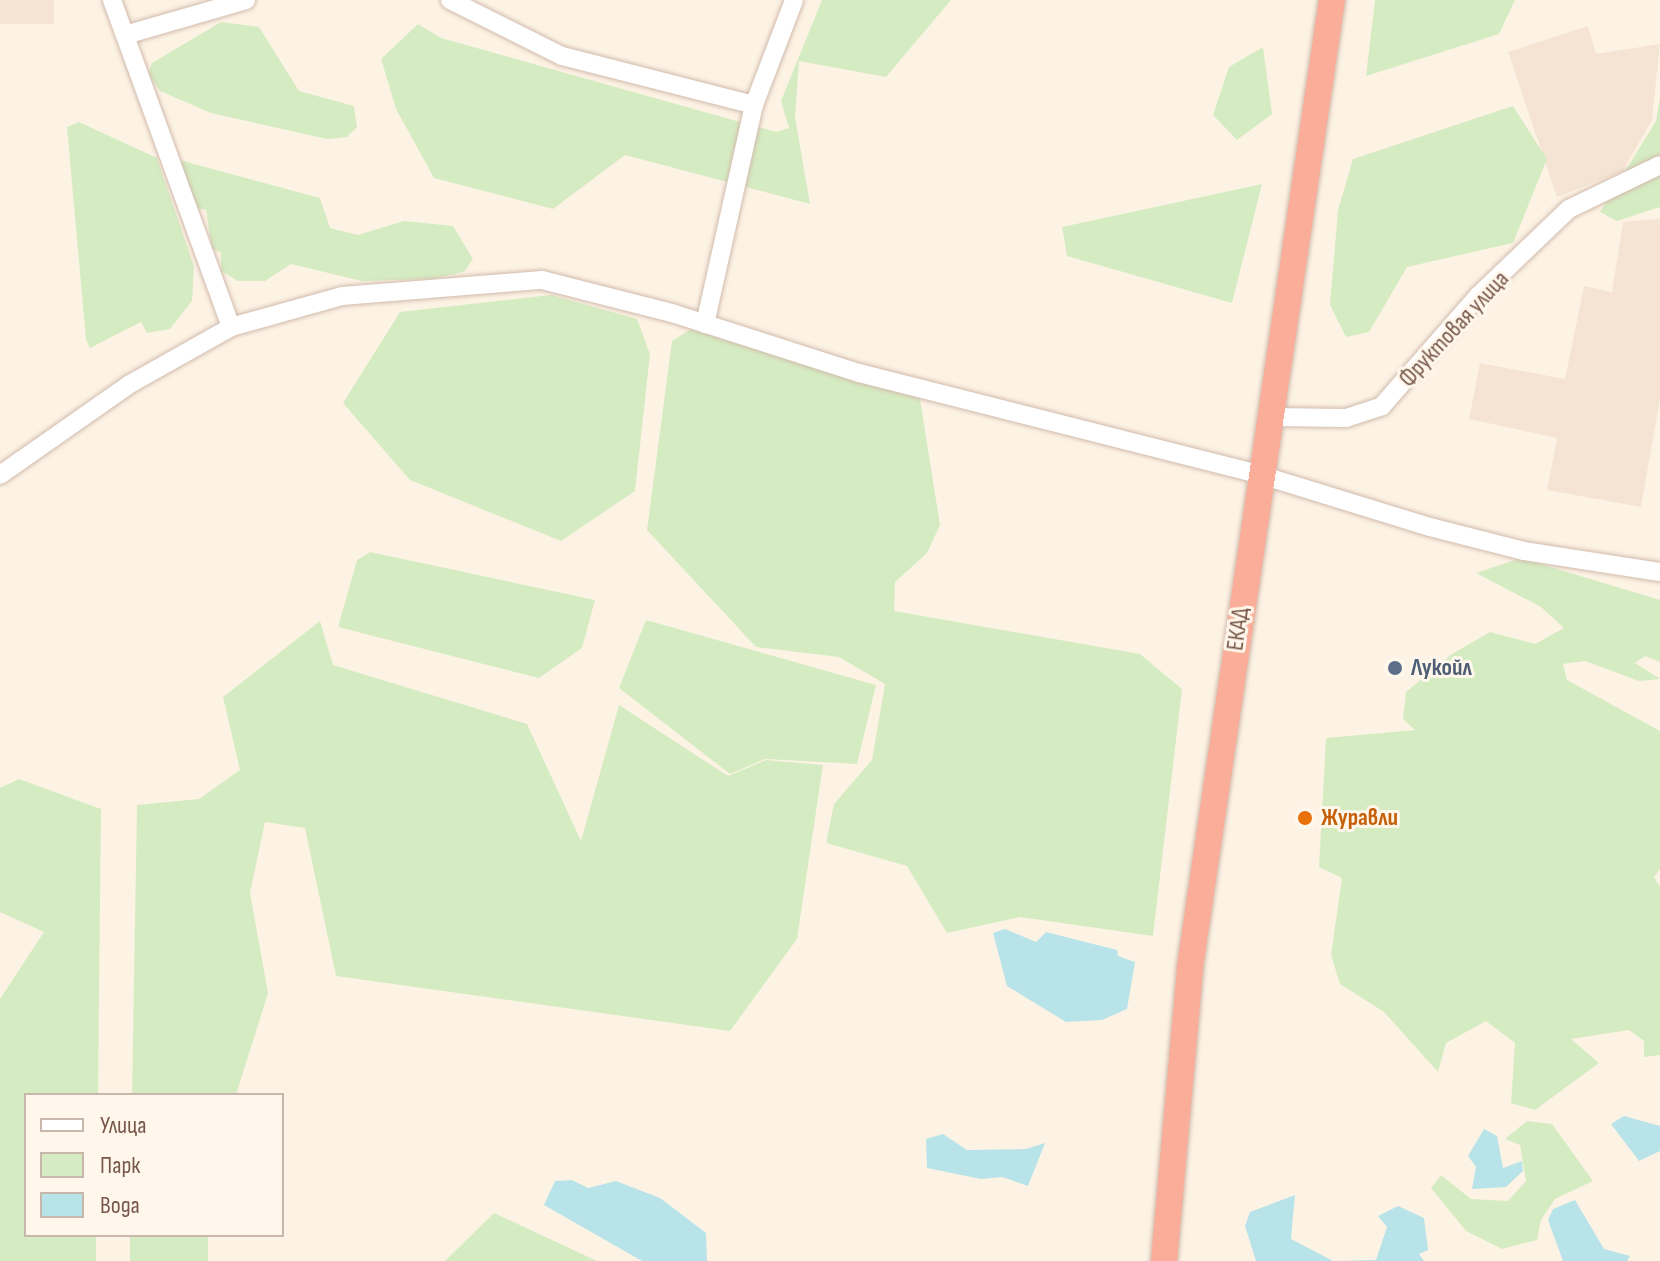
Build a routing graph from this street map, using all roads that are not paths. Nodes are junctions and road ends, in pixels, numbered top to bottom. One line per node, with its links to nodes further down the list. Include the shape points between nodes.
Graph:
1 (112, 0): 6 (street)
2 (246, 0): 6 (street)
3 (450, 0): 7 (street, via 562,56)
4 (794, 0): 7 (street)
5 (1332, 0): 11 (highway, ЕКАД)
6 (125, 35): 10 (street)
7 (754, 105): 9 (street)
8 (1660, 165): 11 (street, Фруктовая улица, via 1569,209 1479,295 1382,406 1332,424)
9 (705, 324): 10 (street, via 542,280 342,296); 13 (street, via 859,373)
10 (231, 327): 12 (street, via 130,384)
11 (1271, 417): 13 (highway, ЕКАД)
12 (0, 475)
13 (1261, 475): 14 (street, via 1511,547); 15 (highway, ЕКАД, via 1190,967)
14 (1660, 572)
15 (1164, 1261)

